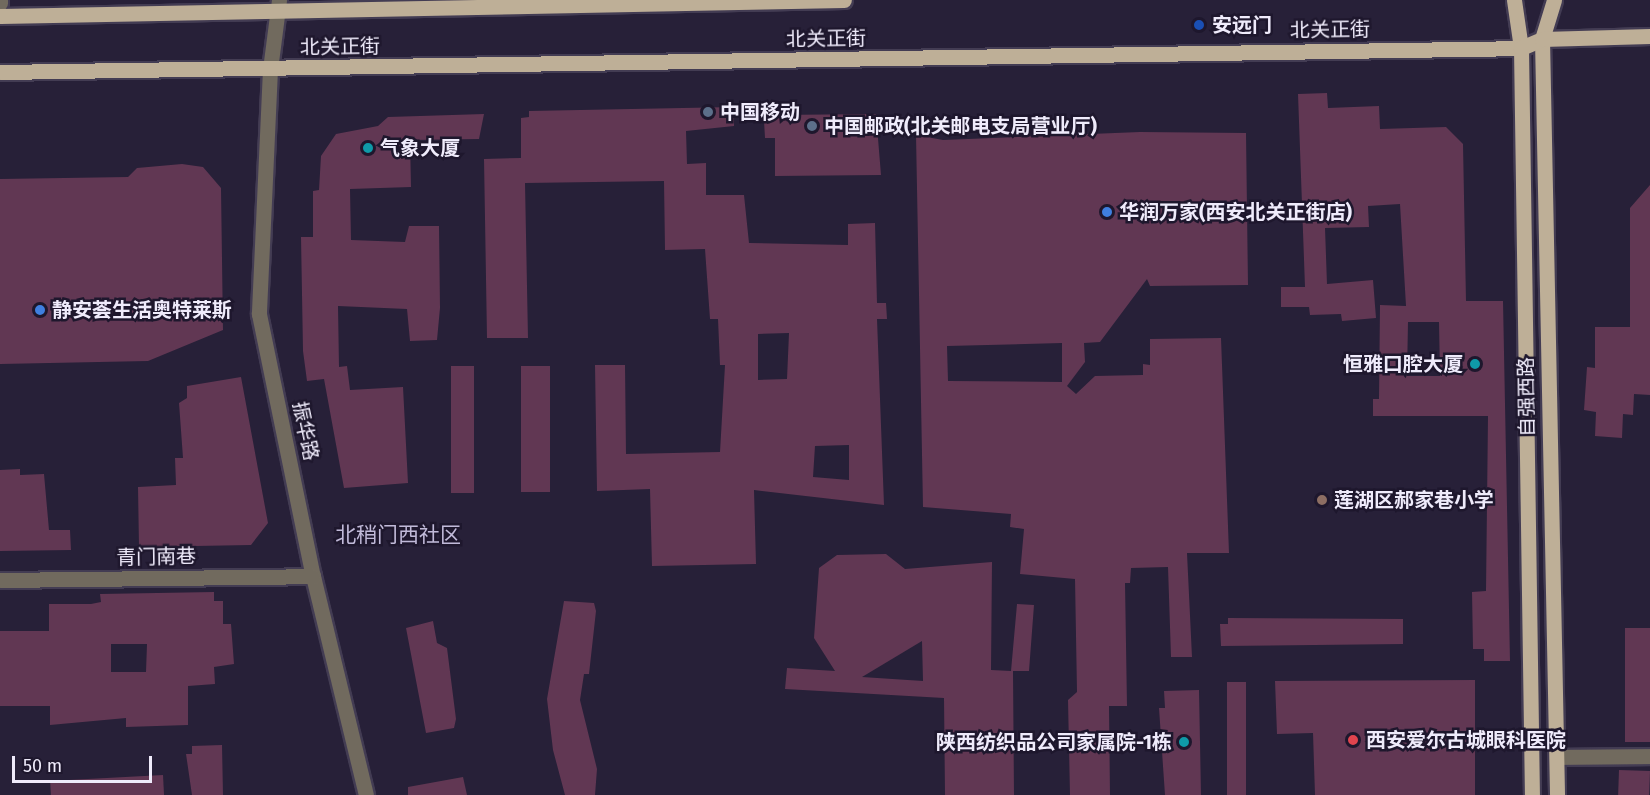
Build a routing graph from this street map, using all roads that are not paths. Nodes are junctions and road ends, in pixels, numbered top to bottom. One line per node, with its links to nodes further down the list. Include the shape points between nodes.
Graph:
1 (844, 0): 4 (main road, 北关正街)
2 (1514, 0): 8 (main road, 自强西路)
3 (1554, 0): 7 (main road, 自强西路)
4 (279, 6): 5 (main road, 北关正街); 9 (street, 振华路)
5 (0, 16)
6 (1650, 36): 7 (main road, 北关正街)
7 (1542, 39): 8 (main road, 北关正街); 14 (main road, 自强西路)
8 (1521, 48): 9 (main road, 北关正街); 16 (main road, 自强西路)
9 (270, 69): 10 (main road, 北关正街); 11 (street, 振华路, via 259,314)
10 (0, 72)
11 (313, 576): 12 (street, 青门南巷); 15 (street, 振华路)
12 (0, 580)
13 (1650, 756): 14 (street)
14 (1557, 757): 17 (main road, 自强西路)
15 (366, 795)
16 (1533, 795)
17 (1557, 795)

